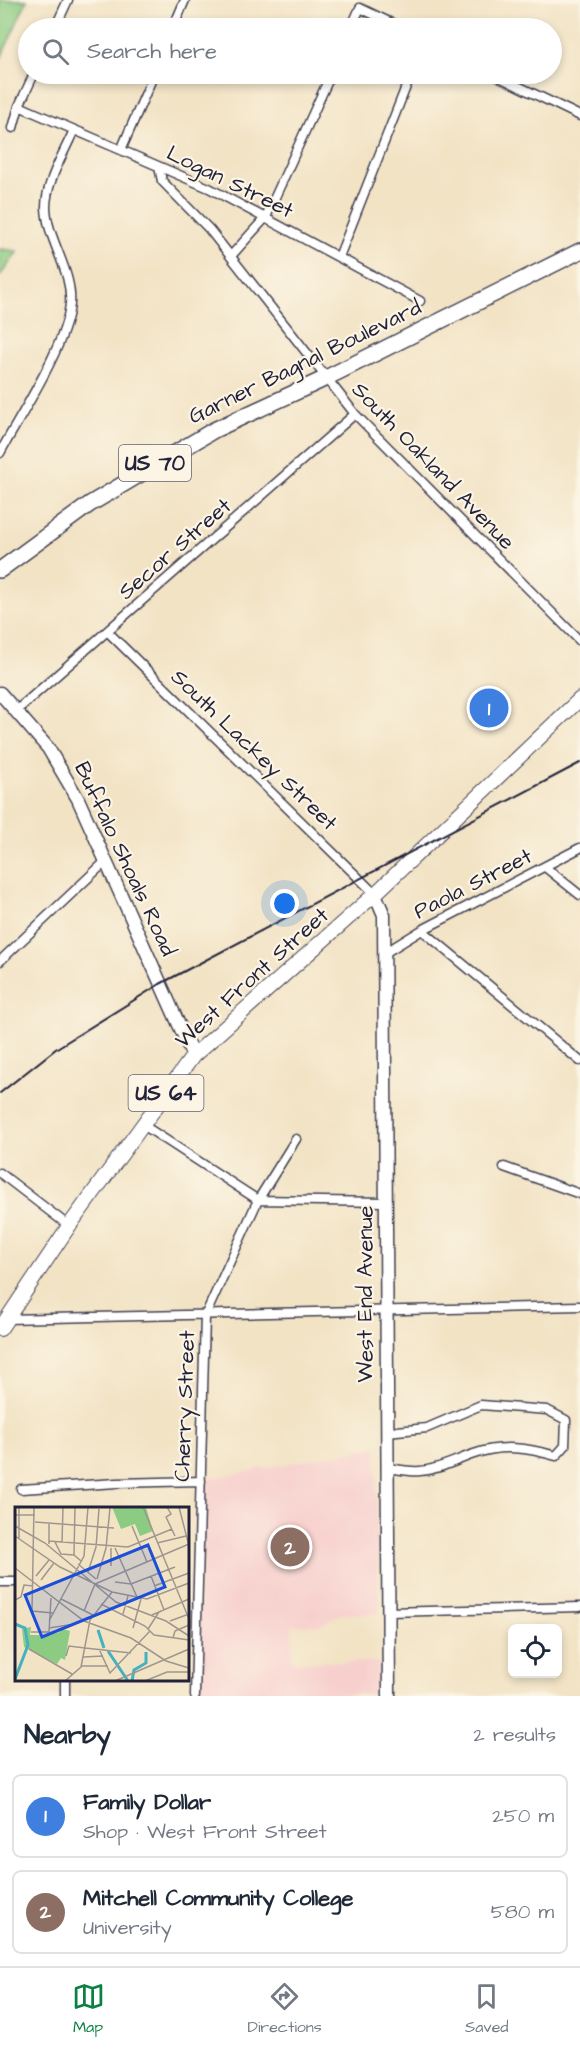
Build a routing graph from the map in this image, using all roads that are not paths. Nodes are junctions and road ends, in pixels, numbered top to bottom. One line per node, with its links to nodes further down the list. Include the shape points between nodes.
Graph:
1 (68, 0): 3 (street)
2 (185, 0): 4 (street)
3 (60, 18)
4 (177, 18)
5 (356, 18): 6 (street, via 360,8)
6 (381, 18)
7 (29, 84): 12 (street)
8 (150, 84): 16 (street)
9 (326, 84): 18 (street)
10 (407, 84): 21 (street)
11 (514, 84): 13 (street)
12 (19, 106): 14 (street); 15 (street, Logan Street)
13 (580, 116)
14 (13, 128)
15 (74, 130): 16 (street, Logan Street); 25 (street, via 52,181 46,206 70,290 68,316 58,344)
16 (121, 150): 17 (street, Logan Street)
17 (159, 167): 18 (street, Logan Street); 20 (street, South Oakland Avenue, via 162,181)
18 (266, 217): 20 (street); 21 (street, Logan Street)
19 (580, 251): 23 (highway, Garner Bagnal Boulevard / US 70)
20 (231, 256): 23 (street, South Oakland Avenue)
21 (339, 257): 22 (street, Logan Street)
22 (420, 301)
23 (324, 379): 24 (street, South Oakland Avenue); 26 (highway, Garner Bagnal Boulevard / US 70, via 214,430 147,467)
24 (355, 414): 27 (street, Secor Street); 28 (street, South Oakland Avenue)
25 (0, 453)
26 (0, 570)
27 (108, 632): 31 (street, Secor Street); 35 (street, South Lackey Street)
28 (580, 641)
29 (0, 693): 31 (main road, Buffalo Shoals Road)
30 (580, 699): 35 (main road, West Front Street / US 64)
31 (17, 710): 33 (main road, Buffalo Shoals Road, via 63,773)
32 (580, 848): 34 (street, Paola Street)
33 (106, 861): 39 (street); 40 (main road, Buffalo Shoals Road)
34 (545, 867): 36 (street); 37 (street, Paola Street)
35 (375, 894): 38 (main road, West End Avenue, via 384,915); 40 (main road, West Front Street / US 64)
36 (580, 895)
37 (422, 930): 38 (street, Paola Street); 41 (street)
38 (383, 954): 48 (main road, West End Avenue)
39 (0, 961)
40 (193, 1056): 42 (main road, West Front Street / US 64)
41 (580, 1061)
42 (143, 1125): 47 (street); 49 (main road, West Front Street / US 64)
43 (296, 1139): 47 (street, Cherry Street)
44 (504, 1167): 46 (street)
45 (0, 1173): 49 (street)
46 (580, 1194)
47 (258, 1200): 48 (street); 52 (street, Cherry Street)
48 (385, 1202): 51 (main road, West End Avenue)
49 (69, 1226): 53 (main road, West Front Street / US 64)
50 (580, 1306): 51 (street)
51 (386, 1312): 52 (street); 54 (main road, West End Avenue)
52 (205, 1316): 53 (street); 56 (street, Cherry Street)
53 (3, 1324)
54 (387, 1432): 55 (main road, West End Avenue); 55 (street, via 427,1428 481,1405 547,1410 567,1420 565,1446 556,1456 511,1447 420,1471)
55 (387, 1468): 61 (main road, West End Avenue)
56 (201, 1482): 57 (street); 59 (street, Cherry Street)
57 (21, 1489)
58 (189, 1583): 59 (street)
59 (198, 1583): 62 (street, Cherry Street)
60 (580, 1606): 61 (street)
61 (388, 1612): 63 (main road, West End Avenue)
62 (195, 1696)
63 (389, 1696)

